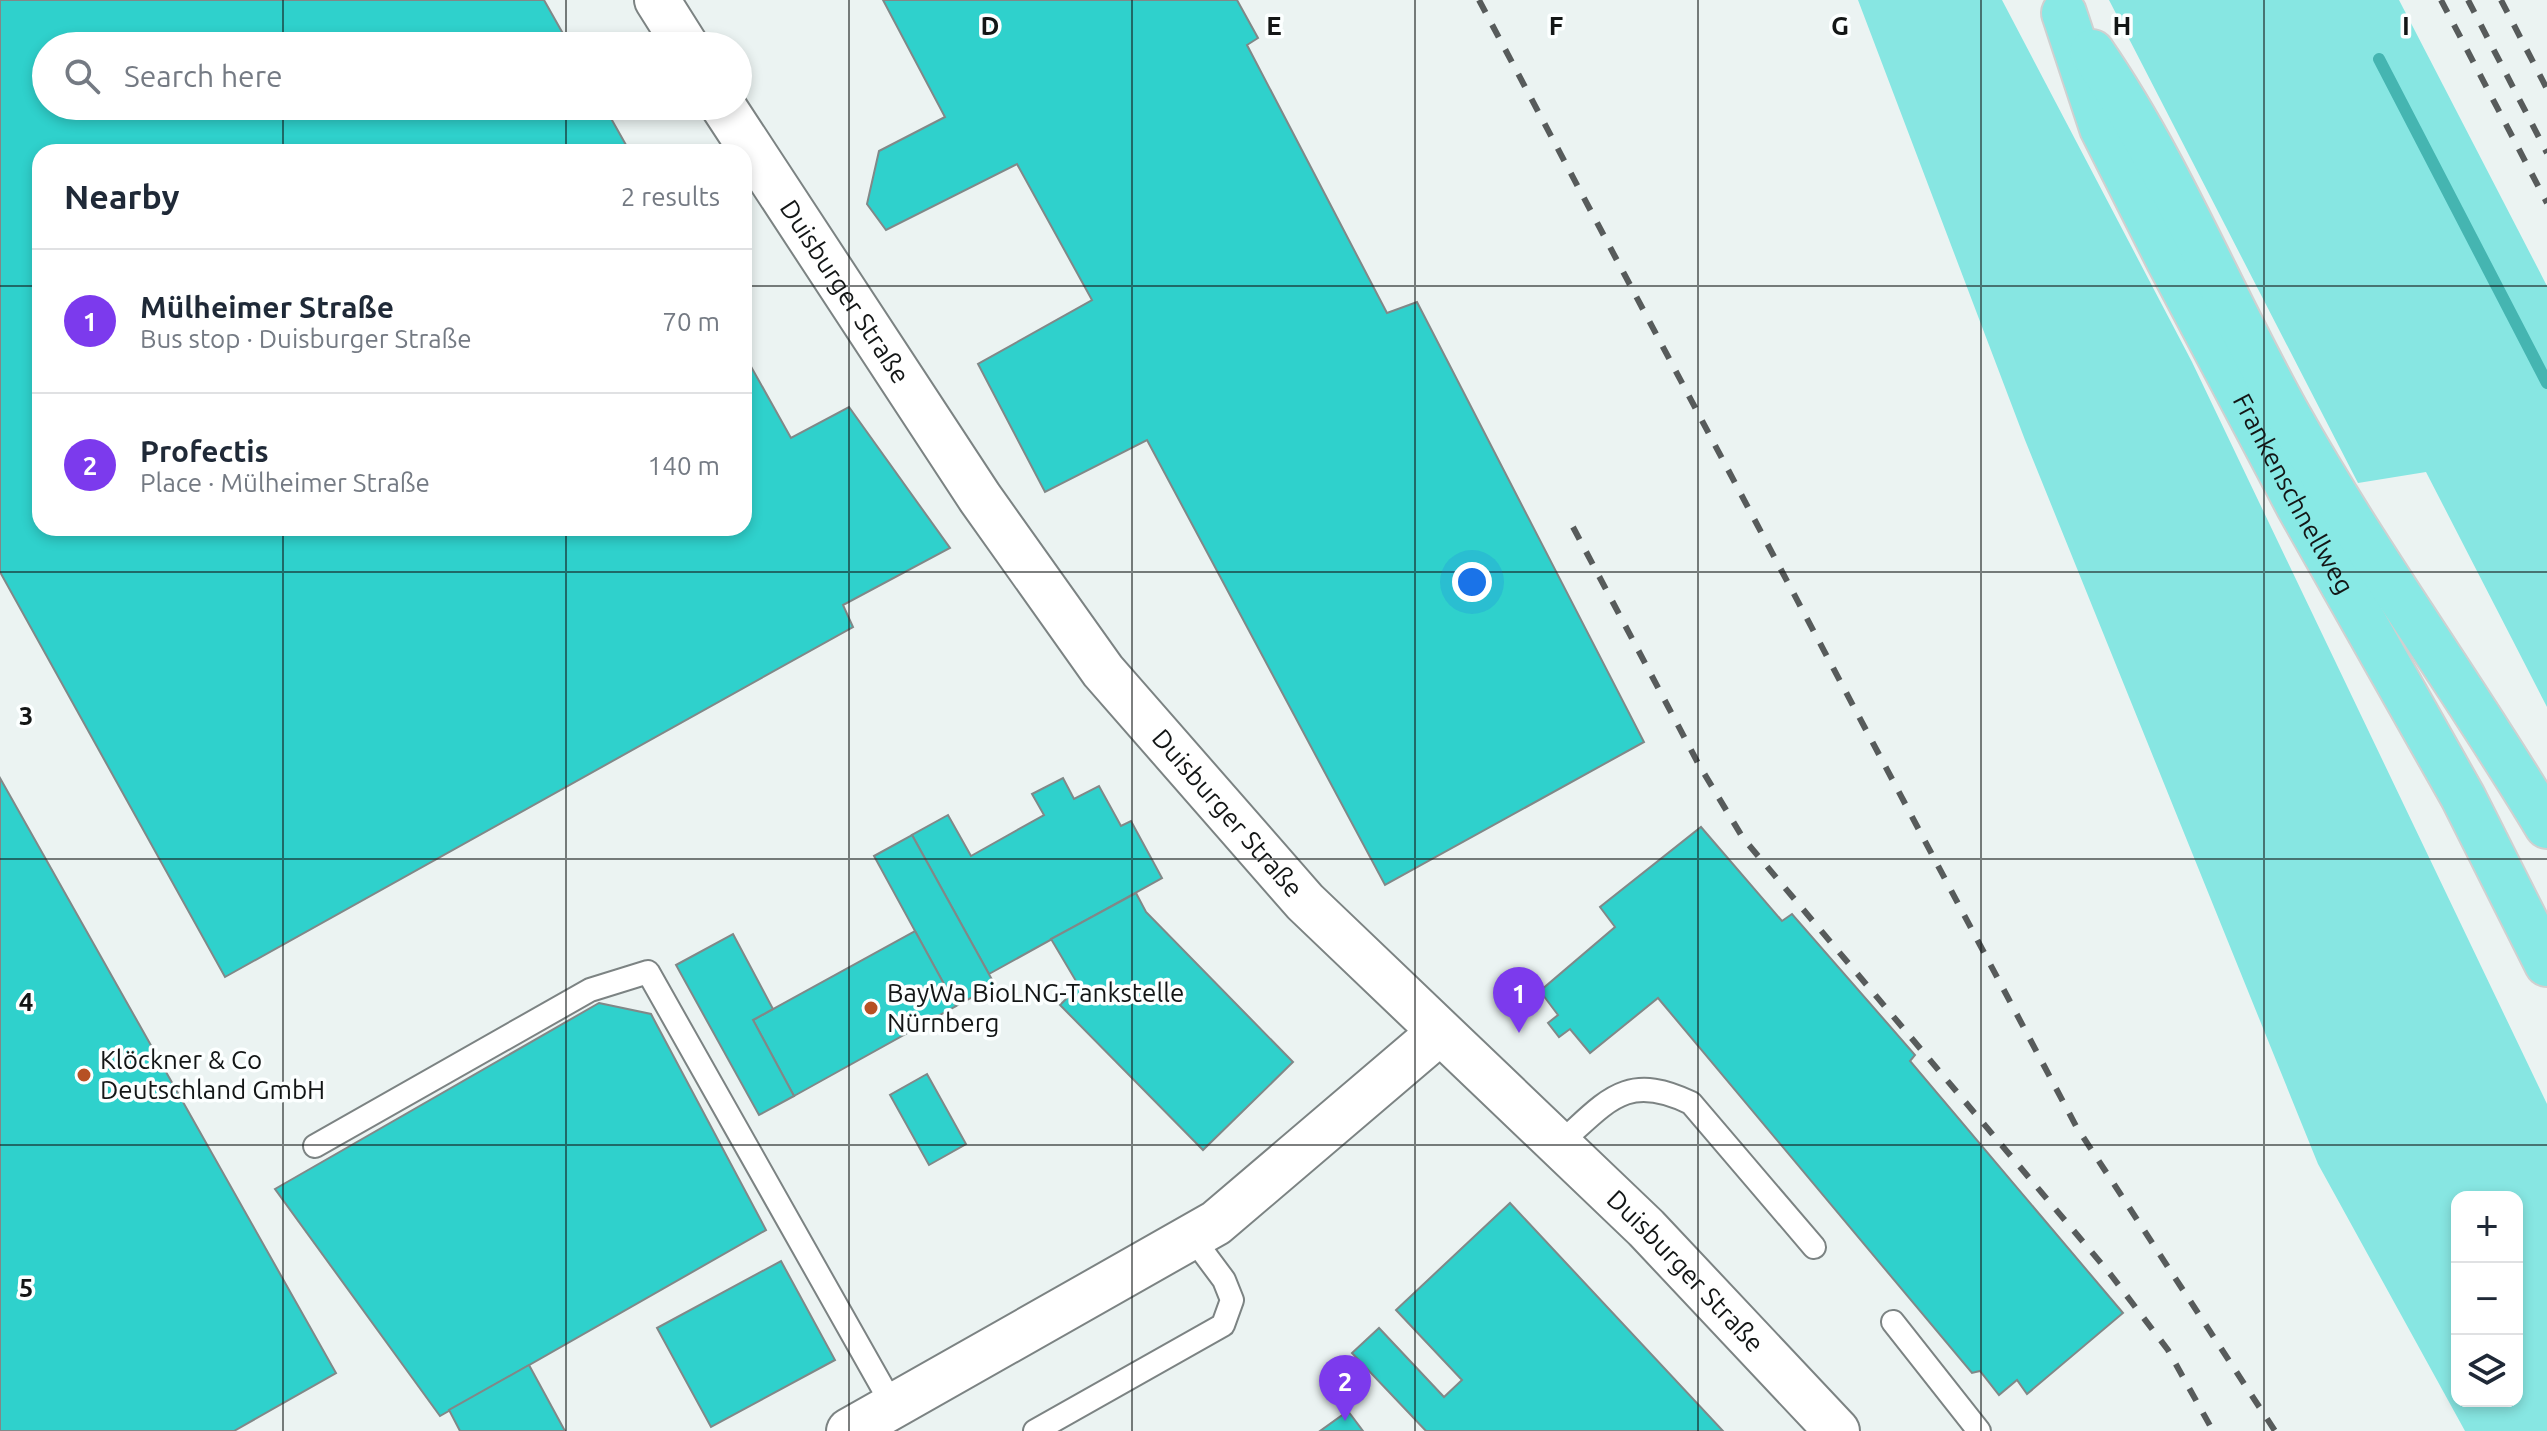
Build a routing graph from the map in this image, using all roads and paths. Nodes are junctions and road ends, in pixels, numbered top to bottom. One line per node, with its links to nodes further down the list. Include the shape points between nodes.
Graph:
1 (657, 0): 3 (street)
2 (2061, 6): 7 (highway, Frankenschnellweg, via 2132,110 2260,364 2315,460); 8 (highway, Frankenschnellweg, via 2102,128 2149,221 2292,494 2463,797)
3 (677, 32)
4 (732, 120): 5 (street, Duisburger Straße)
5 (748, 144)
6 (752, 150): 9 (street, Duisburger Straße, via 980,498 1103,671 1305,902)
7 (2547, 826)
8 (2547, 964)
9 (1439, 1033): 10 (street, Duisburger Straße); 12 (street, via 1216,1223)
10 (1558, 1145): 13 (lane, via 1601,1107 1636,1088 1664,1090 1691,1103); 18 (street, Duisburger Straße, via 1646,1228)
11 (315, 1146): 15 (lane, via 590,990 648,972)
12 (1192, 1237): 15 (street); 17 (lane, via 1232,1300 1223,1325)
13 (1814, 1247)
14 (1893, 1322): 19 (lane)
15 (893, 1406): 16 (street)
16 (849, 1431)
17 (1035, 1431)
18 (1837, 1431)
19 (1979, 1431)

